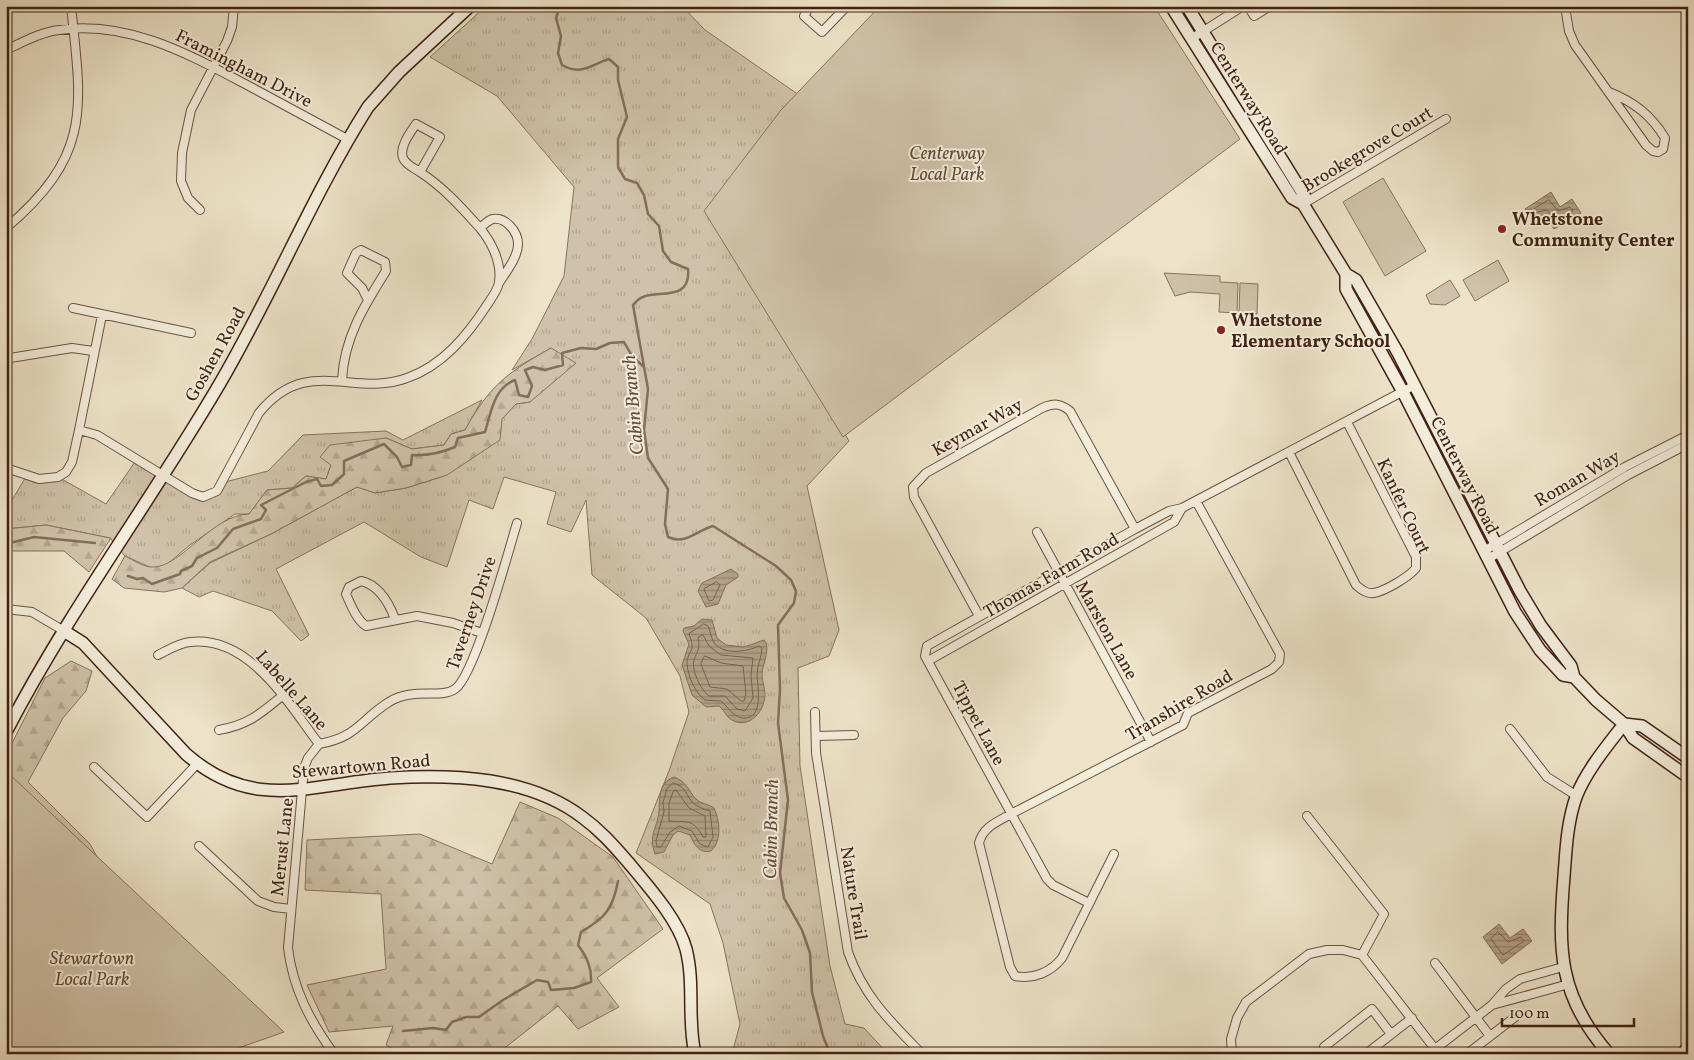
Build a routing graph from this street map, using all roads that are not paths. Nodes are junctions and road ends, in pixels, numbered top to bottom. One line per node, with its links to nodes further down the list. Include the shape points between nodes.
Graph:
1 (71, 6): 12 (street)
2 (234, 6): 16 (street, via 227,41)
3 (470, 6): 19 (street, Goshen Road, via 376,96)
4 (810, 6): 5 (street, via 804,16 822,32)
5 (848, 6)
6 (1171, 6): 14 (street, Centerway Road)
7 (1187, 6): 13 (street, Centerway Road)
8 (1243, 6): 13 (street)
9 (1248, 6): 10 (street, via 1254,16)
10 (1270, 6)
11 (1565, 6): 17 (street, via 1571,38)
12 (74, 29): 15 (street, Framingham Drive, via 39,35); 16 (street, Framingham Drive, via 104,29 142,36); 23 (street, via 79,103 74,140 56,176)
13 (1203, 32): 14 (street); 21 (street, Centerway Road, via 1305,197)
14 (1192, 39): 21 (street, Centerway Road, via 1292,198)
15 (6, 50)
16 (213, 67): 19 (street, Framingham Drive); 22 (street, via 191,110 182,153 181,181 188,198)
17 (1609, 92): 17 (street, via 1646,145 1658,152 1663,148 1666,138 1647,113 1629,100)
18 (1446, 119): 21 (street, Brookegrove Court)
19 (349, 140): 42 (street, Goshen Road, via 239,350)
20 (420, 172): 20 (street, via 403,158 402,149 416,124 440,137); 24 (street, via 452,198)
21 (1303, 204): 25 (street, Centerway Road)
22 (200, 210)
23 (6, 228)
24 (480, 228): 26 (street, via 495,251); 26 (street, via 491,219 499,219 515,232 516,254)
25 (1346, 274): 34 (street, Centerway Road, via 1356,280); 35 (street, Centerway Road, via 1346,289)
26 (499, 283): 33 (street, via 461,340 448,354 424,370 387,384)
27 (368, 300): 27 (street, via 386,266 385,262 361,250 356,253 346,273 362,288); 33 (street, via 348,338)
28 (73, 308): 29 (street)
29 (102, 315): 30 (street); 31 (street)
30 (191, 334)
31 (93, 352): 32 (street, via 72,348); 37 (street)
32 (10, 358)
33 (342, 380): 42 (street, via 298,384 267,403 217,491 210,495 203,497 192,493)
34 (1415, 385): 35 (street, Thomas Farm Road); 48 (street, Centerway Road)
35 (1402, 392): 36 (street, Thomas Farm Road); 49 (street, Centerway Road)
36 (1347, 422): 40 (street, Thomas Farm Road); 40 (street, Kanfer Court, via 1416,558 1416,568 1410,576 1374,593 1364,592 1356,585)
37 (80, 430): 41 (street, via 72,462 58,477 39,479); 42 (street, via 97,434)
38 (1688, 435): 48 (street, Roman Way, via 1625,467)
39 (1688, 444): 48 (street, Roman Way)
40 (1289, 452): 43 (street, Thomas Farm Road)
41 (6, 468)
42 (164, 476): 55 (street, Goshen Road)
43 (1196, 501): 44 (street, Thomas Farm Road); 69 (street, Transhire Road, via 1280,654 1272,669 1188,713 1183,725)
44 (1182, 508): 46 (street, Thomas Farm Road, via 1168,511); 51 (street, Thomas Farm Road, via 1174,522)
45 (517, 523): 56 (street, Taverney Drive)
46 (1135, 529): 50 (street, Thomas Farm Road); 53 (street, Keymar Way, via 1070,412 1062,404 1042,408 926,473 914,488 914,497)
47 (1037, 532): 50 (street, Marston Lane)
48 (1498, 548): 49 (street, Roman Way); 60 (street, Centerway Road, via 1541,626 1571,666)
49 (1486, 555): 60 (street, Centerway Road, via 1515,612 1540,650 1563,675)
50 (1058, 571): 51 (street, Marston Lane); 53 (street, Thomas Farm Road)
51 (1065, 586): 59 (street, Thomas Farm Road); 69 (street, Marston Lane)
52 (6, 609): 55 (street, via 32,612)
53 (979, 616): 57 (street, Thomas Farm Road)
54 (396, 619): 54 (street, via 373,626 362,623 346,594 349,587 361,581 376,588); 56 (street, via 417,616)
55 (64, 631): 66 (street, Goshen Road, via 30,685); 72 (street, Stewartown Road, via 83,643)
56 (482, 633): 70 (street, Taverney Drive, via 470,670 456,689 443,694 402,696 349,735)
57 (927, 646): 59 (street, Tippet Lane, via 925,656)
58 (158, 654): 61 (street, Labelle Lane, via 191,642 227,646 251,661)
59 (928, 661): 77 (street, Tippet Lane)
60 (1574, 677): 63 (street, Centerway Road)
61 (282, 696): 65 (street, via 255,719); 70 (street, Labelle Lane)
62 (815, 712): 68 (street, Nature Trail)
63 (1624, 724): 71 (street, Centerway Road, via 1642,726); 74 (street, Centerway Road, via 1633,738); 76 (street)
64 (1510, 729): 76 (street, via 1547,776)
65 (219, 730)
66 (6, 732)
67 (854, 735): 68 (street)
68 (816, 736): 97 (street, Nature Trail, via 816,754 848,952 866,992)
69 (1151, 742): 77 (street, Transhire Road)
70 (319, 744): 75 (street, via 304,768)
71 (1688, 758)
72 (196, 764): 73 (street, via 146,817); 75 (street, Stewartown Road, via 226,782 251,789)
73 (94, 767)
74 (1688, 777)
75 (303, 789): 82 (street, Merust Lane); 96 (street, Stewartown Road, via 390,778 483,780 543,795 581,816 605,835 678,930 686,949 691,984 690,1034)
76 (1577, 796): 85 (street, via 1568,828 1560,928)
77 (1011, 814): 81 (street, via 1047,879); 81 (street, Transhire Road, via 988,827 981,834 979,843 1015,976 1024,978 1053,969 1062,958)
78 (1307, 816): 83 (street, via 1384,914)
79 (199, 846): 82 (street, Merust Lane, via 258,901)
80 (1114, 854): 81 (street, Transhire Road)
81 (1089, 903)
82 (290, 909): 95 (street, Merust Lane, via 288,948 291,971 301,1003)
83 (1362, 955): 89 (street); 98 (street, via 1327,950 1310,954 1293,965 1246,1002 1231,1038)
84 (1435, 964): 90 (street)
85 (1563, 967): 86 (street); 87 (street, via 1520,980 1506,989)
86 (1569, 984): 87 (street); 102 (street, via 1577,1008)
87 (1492, 1005): 90 (street)
88 (1519, 1014): 92 (street)
89 (1412, 1018): 91 (street); 94 (street)
90 (1476, 1018): 92 (street); 94 (street)
91 (1391, 1034): 99 (street, via 1372,1010 1324,1048); 100 (street)
92 (1490, 1036): 101 (street)
93 (1688, 1047): 103 (street)
94 (1433, 1051)
95 (334, 1054)
96 (695, 1054)
97 (922, 1054)
98 (1232, 1054)
99 (1328, 1054)
100 (1366, 1054)
101 (1467, 1054)
102 (1609, 1054)
103 (1683, 1054)

